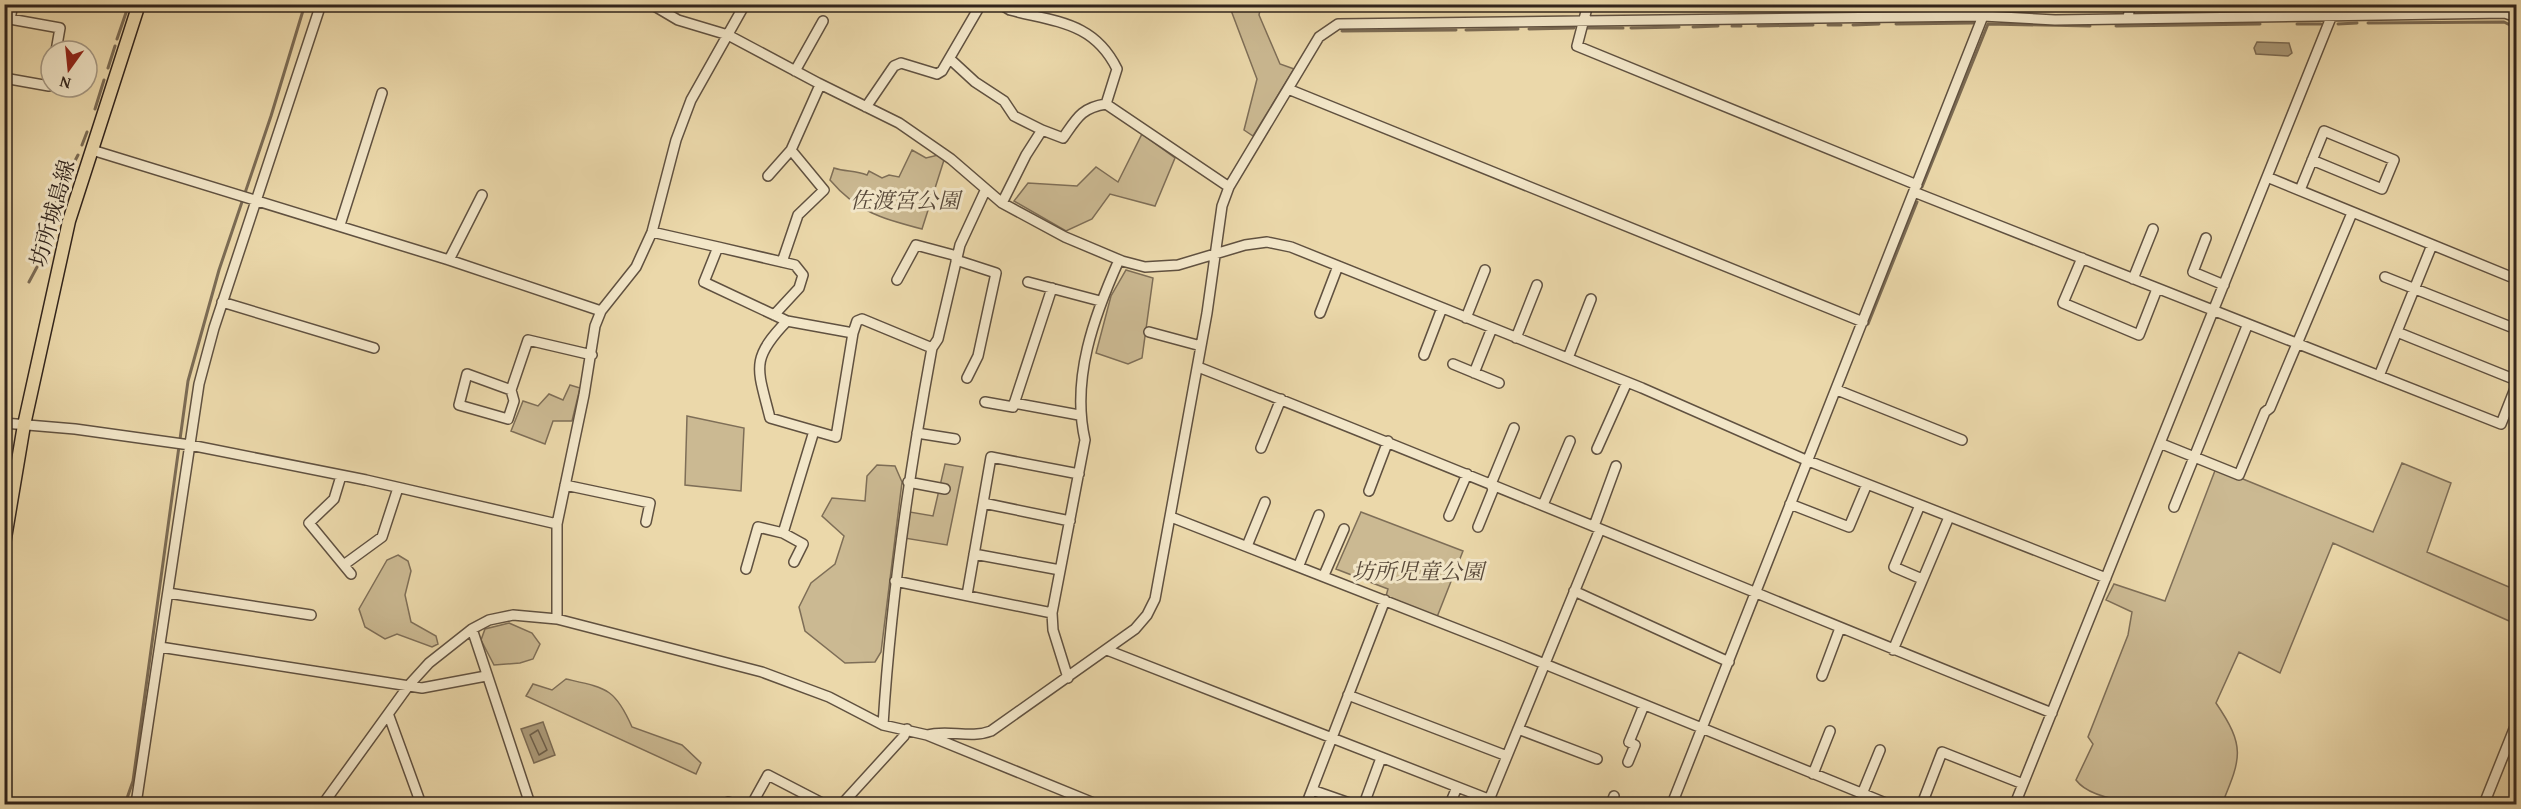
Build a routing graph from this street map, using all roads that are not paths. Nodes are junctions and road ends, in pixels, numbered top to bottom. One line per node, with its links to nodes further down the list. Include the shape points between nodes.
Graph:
1 (13, 4): 15 (street)
2 (140, 4): 31 (main road, 坊所城島線)
3 (321, 4): 41 (street)
4 (651, 4): 19 (street, via 678,20)
5 (746, 4): 19 (street)
6 (981, 4): 21 (street)
7 (999, 4): 28 (street, via 1084,31 1107,49 1117,69)
8 (1588, 4): 17 (street)
9 (1932, 4): 12 (street)
10 (2130, 4): 16 (street)
11 (2332, 15): 14 (street); 16 (street); 35 (street)
12 (1932, 16): 13 (street); 17 (street)
13 (1983, 16): 16 (street); 37 (street)
14 (2517, 17)
15 (7, 18): 20 (street, via 60,28)
16 (2128, 19)
17 (1584, 20): 26 (street, via 1338,24 1319,37); 37 (street, via 1576,46)
18 (823, 21): 22 (street)
19 (728, 34): 22 (street); 46 (street, via 691,100 675,140)
20 (58, 39)
21 (950, 59): 29 (street, via 937,74 901,63 894,66); 30 (street, via 1004,102 1014,116)
22 (795, 71): 25 (street)
23 (4, 78): 24 (street)
24 (39, 84)
25 (820, 85): 29 (street); 32 (street)
26 (1288, 89): 36 (street); 78 (street)
27 (382, 93): 44 (street)
28 (1106, 104): 30 (street, via 1089,106 1063,138); 36 (street)
29 (866, 107): 39 (street, via 899,123 951,159)
30 (1042, 130): 42 (street)
31 (92, 150): 41 (street); 109 (main road, 坊所城島線, via 61,251)
32 (791, 150): 34 (street); 55 (street, via 824,190 798,215)
33 (2312, 160): 33 (street, via 2324,131 2394,160 2382,189); 38 (street)
34 (768, 176)
35 (2267, 177): 38 (street); 64 (street)
36 (1229, 187): 50 (street, via 1222,206)
37 (1916, 189): 52 (street); 78 (street)
38 (2300, 190): 43 (street)
39 (985, 191): 42 (street); 51 (street)
40 (482, 195): 53 (street)
41 (248, 197): 44 (street); 70 (street)
42 (1002, 202): 54 (street, via 1065,237)
43 (2352, 213): 48 (street); 86 (street)
44 (340, 225): 53 (street)
45 (2153, 229): 59 (street)
46 (652, 232): 49 (street); 72 (street, via 636,267)
47 (2206, 238): 64 (street, via 2193,272)
48 (2432, 245): 60 (street); 67 (street)
49 (718, 247): 55 (street); 75 (street, via 704,282)
50 (1216, 255): 54 (street, via 1178,265 1145,267); 56 (street, via 1267,242); 87 (street)
51 (957, 258): 61 (street, via 916,246); 89 (street, via 938,339); 97 (street, via 996,273 978,356)
52 (2082, 258): 59 (street); 66 (street, via 2063,303 2139,335)
53 (449, 260): 72 (street)
54 (1119, 260): 69 (street)
55 (782, 262): 75 (street, via 795,265 803,275 799,288)
56 (1338, 266): 71 (street); 74 (street)
57 (1485, 270): 76 (street)
58 (2385, 277): 67 (street)
59 (2133, 279): 66 (street)
60 (2517, 279)
61 (897, 280)
62 (1028, 282): 65 (street)
63 (1537, 285): 85 (street)
64 (2224, 285): 73 (street)
65 (1052, 288): 69 (street); 106 (street)
66 (2157, 289): 73 (street)
67 (2414, 289): 81 (street); 82 (street)
68 (1591, 299): 92 (street)
69 (1100, 301): 107 (street, via 1080,385)
70 (222, 302): 88 (street); 118 (street, via 199,384)
71 (1442, 308): 76 (street); 91 (street)
72 (601, 311): 90 (street)
73 (2213, 312): 79 (street); 117 (street)
74 (1320, 313)
75 (774, 315): 77 (street)
76 (1466, 318): 80 (street)
77 (787, 321): 83 (street); 111 (street, via 767,342 758,365 770,418)
78 (1863, 322): 103 (street)
79 (2247, 326): 86 (street); 121 (street)
80 (1492, 328): 85 (street); 95 (street)
81 (2517, 329)
82 (2397, 332): 96 (street); 98 (street)
83 (853, 333): 89 (street, via 857,321 862,319); 111 (street, via 836,437)
84 (1149, 333): 87 (street)
85 (1516, 338): 92 (street)
86 (2295, 345): 96 (street); 121 (street, via 2239,475)
87 (1201, 346): 94 (street)
88 (374, 348)
89 (932, 348): 112 (street)
90 (592, 355): 102 (street, via 528,340); 128 (street)
91 (1424, 355)
92 (1568, 358): 99 (street)
93 (1453, 364): 95 (street)
94 (1198, 367): 104 (street); 142 (street)
95 (1474, 373): 100 (street)
96 (2379, 376): 101 (street, via 2501,424)
97 (967, 378)
98 (2517, 380)
99 (1627, 382): 120 (street); 122 (street)
100 (1499, 383)
101 (2517, 386)
102 (511, 390): 102 (street, via 514,400 508,419 459,405 467,375)
103 (1837, 390): 114 (street); 122 (street)
104 (1281, 399): 115 (street); 119 (street)
105 (985, 402): 106 (street, via 1013,407)
106 (1014, 403): 107 (street)
107 (1079, 415): 124 (street, via 1084,440)
108 (4, 423): 109 (street)
109 (24, 425): 118 (street); 151 (main road, 坊所城島線)
110 (1514, 428): 129 (street)
111 (814, 431): 150 (street)
112 (917, 433): 113 (street); 127 (street)
113 (955, 439)
114 (1962, 440)
115 (1388, 441): 125 (street); 133 (street)
116 (1570, 441): 137 (street)
117 (2162, 444): 121 (street); 161 (street)
118 (190, 445): 126 (street); 165 (street)
119 (1261, 448)
120 (1597, 449)
121 (2193, 456): 139 (street)
122 (1806, 460): 130 (street); 136 (street)
123 (1616, 466): 148 (street)
124 (1079, 474): 135 (street, via 991,457); 144 (street)
125 (1467, 474): 129 (street); 141 (street)
126 (341, 476): 131 (street); 155 (street, via 334,500 309,522)
127 (908, 482): 132 (street); 163 (street)
128 (565, 484): 145 (street, via 650,503); 146 (street)
129 (1491, 484): 137 (street); 147 (street, via 1493,490)
130 (1867, 484): 136 (street, via 1849,528); 138 (street)
131 (398, 488): 146 (street); 155 (street, via 382,537)
132 (945, 489)
133 (1369, 491)
134 (1265, 502): 152 (street)
135 (983, 503): 144 (street); 153 (street)
136 (1790, 504): 166 (street)
137 (1543, 505): 148 (street)
138 (1920, 505): 143 (street); 162 (street, via 1894,567)
139 (2174, 507)
140 (1319, 516): 156 (street)
141 (1449, 516)
142 (1171, 517): 152 (street); 175 (street, via 1160,580 1147,615)
143 (1948, 517): 161 (street); 162 (street)
144 (1070, 521): 158 (street)
145 (646, 522)
146 (557, 524): 171 (street)
147 (1478, 527)
148 (1597, 527): 164 (street); 166 (street)
149 (1344, 529): 160 (street)
150 (783, 533): 154 (street, via 803,544); 157 (street, via 758,527)
151 (4, 544)
152 (1247, 546): 156 (street)
153 (974, 554): 158 (street); 167 (street)
154 (794, 562)
155 (345, 564): 159 (street)
156 (1299, 566): 160 (street)
157 (746, 569)
158 (1060, 570): 169 (street)
159 (351, 574)
160 (1324, 575): 168 (street)
161 (2106, 578): 185 (street)
162 (1922, 579): 176 (street)
163 (895, 581): 167 (street); 188 (street)
164 (1574, 591): 177 (street); 178 (street)
165 (168, 593): 170 (street); 174 (street)
166 (1755, 594): 172 (street); 177 (street)
167 (968, 595): 169 (street)
168 (1385, 600): 178 (street); 183 (street)
169 (1052, 613): 181 (street, via 1053,630)
170 (311, 615)
171 (557, 619): 173 (street, via 513,615 489,620); 188 (street, via 762,672 829,697)
172 (1840, 628): 176 (street); 180 (street)
173 (472, 629): 179 (street); 182 (street, via 429,663)
174 (160, 647): 182 (street); 206 (street)
175 (1107, 650): 181 (street); 194 (street)
176 (1893, 650): 185 (street)
177 (1729, 662): 191 (street)
178 (1545, 664): 184 (street); 190 (street)
179 (486, 676): 182 (street, via 422,688); 209 (street)
180 (1822, 676)
181 (1068, 678): 193 (street, via 991,731 980,735)
182 (410, 685): 186 (street)
183 (1348, 695): 194 (street); 196 (street)
184 (1644, 705): 191 (street); 199 (street, via 1629,742 1635,745)
185 (2052, 713): 201 (street)
186 (389, 716): 207 (street); 208 (street)
187 (2517, 724): 223 (street)
188 (883, 725): 189 (street)
189 (906, 729): 193 (street); 212 (street, via 904,736)
190 (1518, 729): 196 (street); 198 (street)
191 (1703, 730): 200 (street); 219 (street)
192 (1830, 731): 200 (street)
193 (927, 735): 213 (street)
194 (1331, 738): 197 (street); 203 (street)
195 (1880, 750): 204 (street)
196 (1507, 756): 205 (street)
197 (1381, 758): 202 (street); 216 (street)
198 (1597, 759)
199 (1628, 762)
200 (1813, 774): 204 (street)
201 (2024, 784): 221 (street, via 1942,752); 222 (street)
202 (1457, 787): 205 (street); 217 (street)
203 (1312, 790): 214 (street); 215 (street)
204 (1862, 794): 220 (street)
205 (1489, 800): 218 (street)
206 (136, 804)
207 (323, 804)
208 (421, 804)
209 (530, 804)
210 (752, 804): 211 (street, via 768,775)
211 (824, 804)
212 (842, 804)
213 (1096, 804)
214 (1304, 804)
215 (1352, 804)
216 (1364, 804)
217 (1450, 804)
218 (1501, 804)
219 (1672, 804)
220 (1888, 804)
221 (1922, 804)
222 (2015, 804)
223 (2484, 804)

